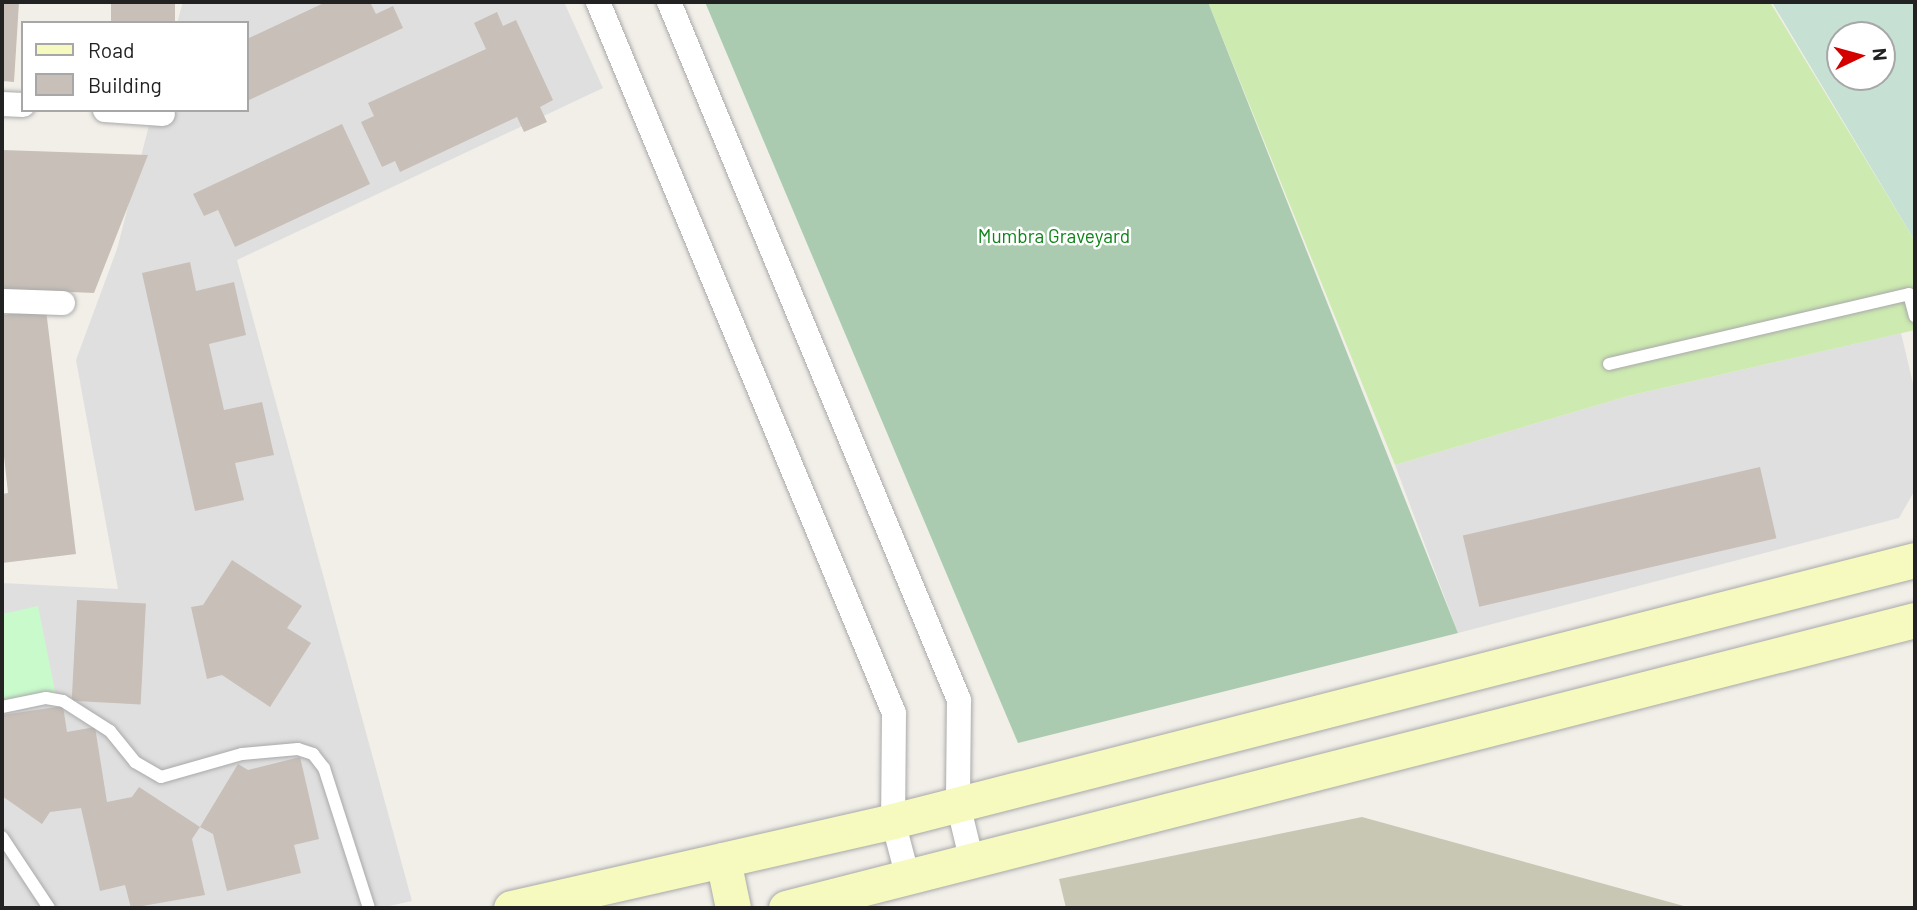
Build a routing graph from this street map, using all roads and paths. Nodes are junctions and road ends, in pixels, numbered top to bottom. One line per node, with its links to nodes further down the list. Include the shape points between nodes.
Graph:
1 (598, 2): 15 (street, via 894,713)
2 (669, 2): 14 (street, via 959,700)
3 (2, 104): 4 (street)
4 (21, 105)
5 (134, 112): 6 (street)
6 (163, 114)
7 (2, 302): 8 (street)
8 (62, 303)
9 (1915, 316): 10 (lane, via 1909,294)
10 (1609, 364)
11 (1915, 560): 14 (street)
12 (1915, 620): 18 (street)
13 (2, 707): 21 (lane, via 46,698 63,701 110,731 135,762 161,777 242,754 298,749 313,754 324,768)
14 (958, 804): 15 (street); 18 (street)
15 (893, 821): 17 (street); 19 (street)
16 (2, 837): 20 (lane)
17 (723, 860): 22 (street); 23 (street)
18 (972, 862): 19 (street)
19 (908, 878): 24 (street)
20 (49, 908)
21 (369, 908)
22 (510, 908)
23 (733, 908)
24 (786, 908)

